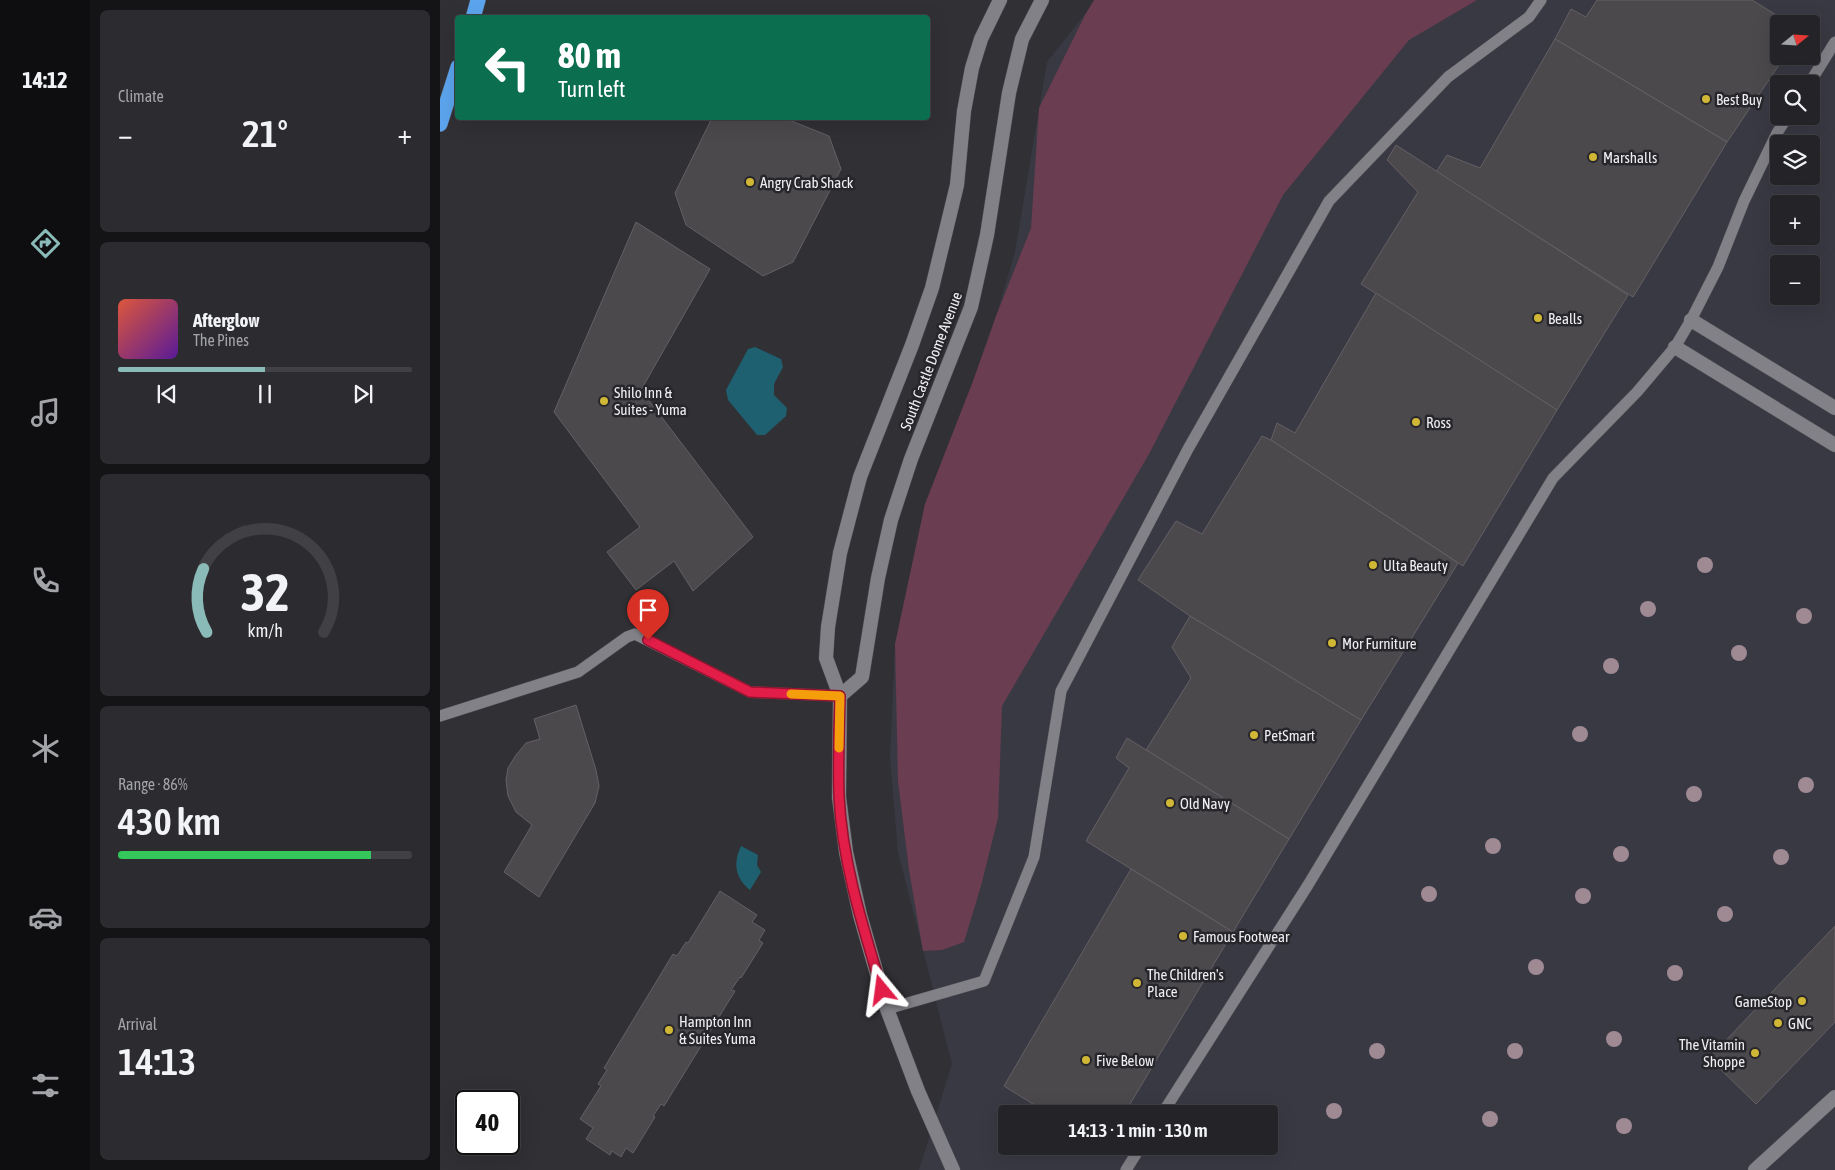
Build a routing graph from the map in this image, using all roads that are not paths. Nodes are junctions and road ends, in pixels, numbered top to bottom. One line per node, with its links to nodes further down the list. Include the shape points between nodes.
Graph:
1 (478, 0): 5 (highway)
2 (1000, 0): 15 (street, South Castle Dome Avenue, via 981,39 972,68 957,184 932,288 860,476 840,553 826,658)
3 (1042, 0): 15 (street, South Castle Dome Avenue, via 1022,39 1009,93 987,235 971,307 911,459 891,520 862,676)
4 (1541, 0): 17 (lane, via 1529,17 1448,77 1329,201 1188,449 1061,691 1034,857 984,981)
5 (474, 15)
6 (1835, 42): 7 (lane)
7 (1815, 75)
8 (455, 76): 9 (highway)
9 (440, 124)
10 (1782, 125): 11 (lane, via 1744,201 1718,267)
11 (1692, 320): 12 (lane); 13 (street)
12 (1675, 347): 14 (street); 19 (lane, via 1554,478 1308,885)
13 (1835, 408)
14 (1835, 445)
15 (840, 696): 16 (lane, via 750,692 636,634 578,672); 17 (street, South Castle Dome Avenue, via 839,797 846,852)
16 (440, 716)
17 (887, 1009): 21 (street, South Castle Dome Avenue)
18 (1835, 1097): 23 (street)
19 (1168, 1105)
20 (1135, 1155): 22 (lane)
21 (953, 1170)
22 (1126, 1170)
23 (1755, 1170)

